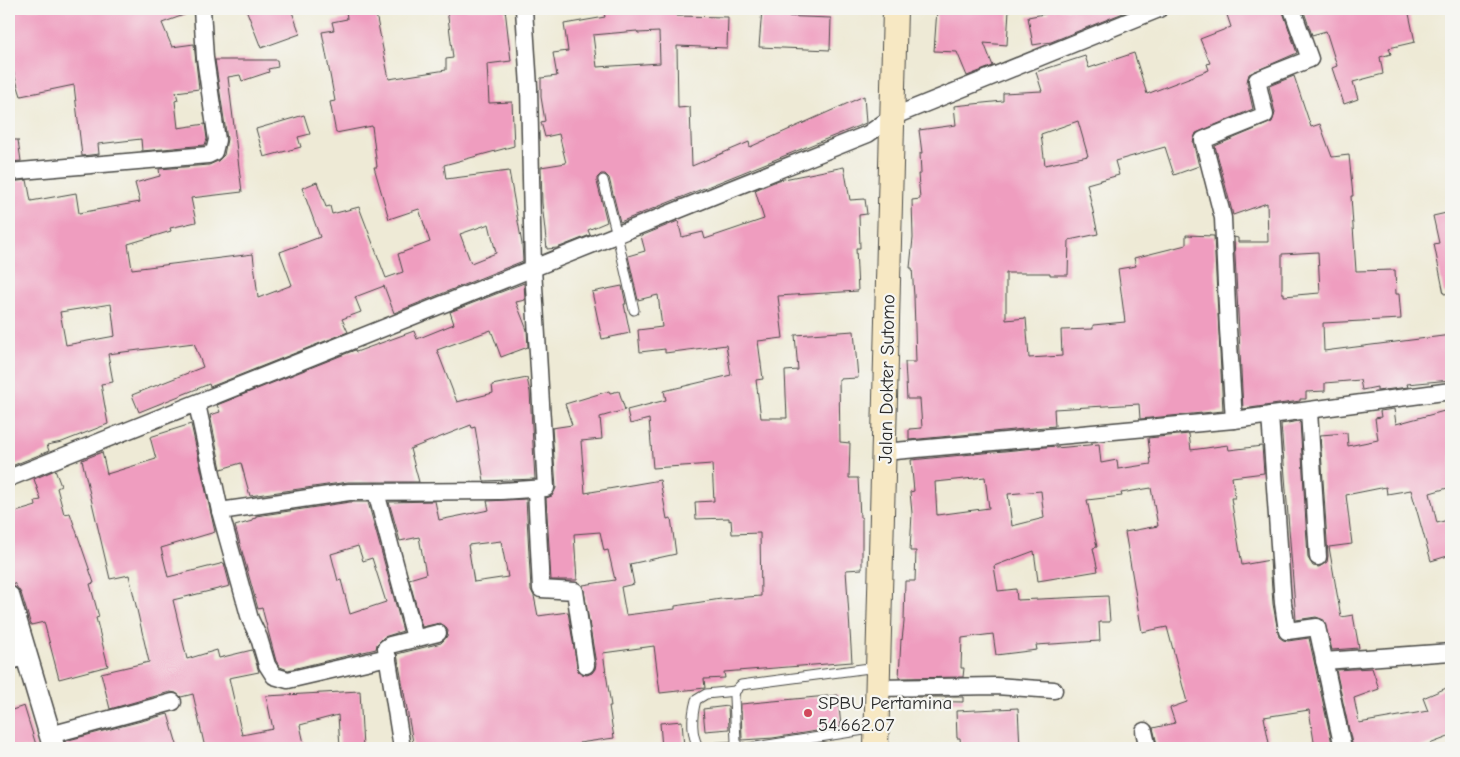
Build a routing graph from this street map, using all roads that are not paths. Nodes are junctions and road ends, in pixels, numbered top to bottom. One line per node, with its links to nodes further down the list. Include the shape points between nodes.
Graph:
1 (202, 9): 7 (street, via 205,58 217,140 214,152)
2 (524, 9): 10 (street)
3 (895, 9): 6 (main road, Jalan Dokter Sutomo)
4 (1159, 9): 6 (street)
5 (1292, 9): 16 (street, via 1310,59 1258,80 1265,115 1203,140 1223,218)
6 (892, 117): 9 (street, via 868,134); 17 (main road, Jalan Dokter Sutomo)
7 (9, 172)
8 (603, 180): 9 (lane)
9 (617, 235): 10 (street); 11 (lane)
10 (533, 269): 13 (street); 19 (street, via 546,488)
11 (634, 310)
12 (1451, 391): 14 (street)
13 (197, 404): 18 (street); 21 (street)
14 (1309, 411): 15 (street); 22 (street)
15 (1270, 415): 16 (street); 29 (street, via 1287,631 1317,627)
16 (1234, 420): 17 (street)
17 (884, 452): 31 (main road, Jalan Dokter Sutomo)
18 (9, 478)
19 (536, 489): 20 (street); 30 (street, via 541,589 575,591)
20 (376, 492): 21 (street, via 349,492); 25 (street)
21 (220, 511): 27 (street, via 250,619 274,676 288,680)
22 (1318, 557)
23 (9, 597): 28 (street)
24 (438, 633): 25 (street)
25 (415, 638): 27 (street, via 389,645 386,648)
26 (1451, 652): 29 (street)
27 (388, 657): 39 (street)
28 (18, 659): 37 (street)
29 (1324, 661): 44 (street)
30 (586, 666)
31 (877, 677): 32 (street); 33 (lane, via 748,684); 36 (main road, Jalan Dokter Sutomo)
32 (1054, 690)
33 (735, 691): 38 (lane, via 736,742); 40 (lane, via 706,694 696,700 694,739)
34 (173, 702): 37 (street)
35 (1144, 731): 43 (street)
36 (877, 738): 42 (lane)
37 (52, 742)
38 (742, 747): 41 (lane)
39 (402, 748)
40 (702, 748)
41 (706, 748)
42 (749, 748)
43 (1148, 748)
44 (1343, 748)

